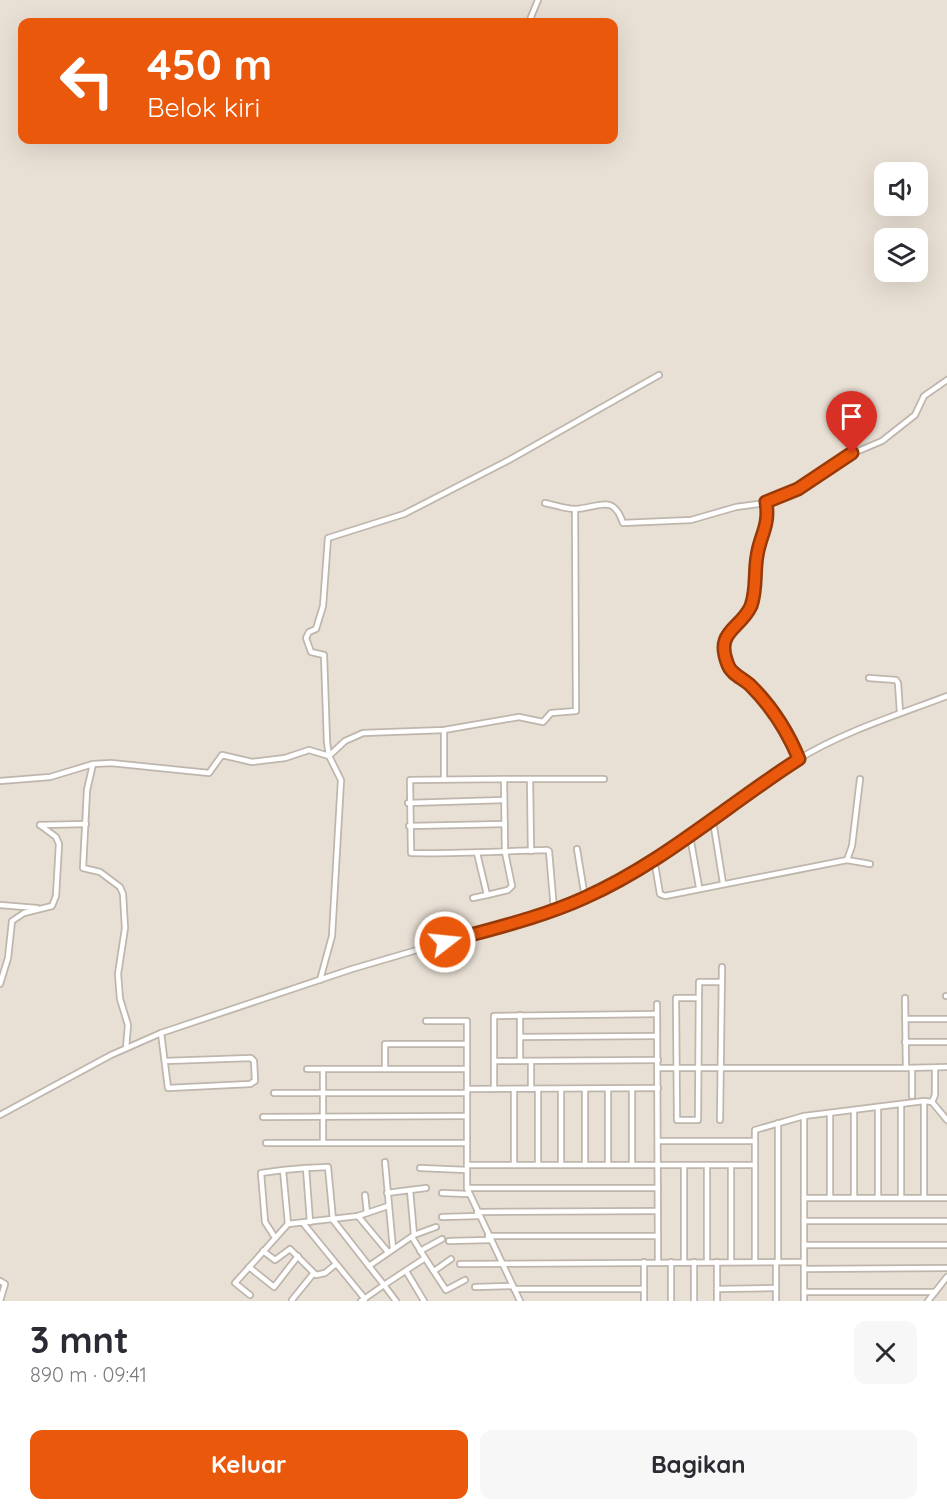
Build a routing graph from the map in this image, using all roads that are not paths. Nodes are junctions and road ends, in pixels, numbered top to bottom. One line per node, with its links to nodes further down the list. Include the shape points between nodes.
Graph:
1 (538, 0): 2 (street)
2 (531, 18)
3 (659, 375): 12 (street, via 404,514 328,538 323,606 316,629 306,638 311,652 324,655)
4 (947, 380): 5 (street, via 924,396 915,415 882,441 844,457 798,489)
5 (766, 502): 7 (street, via 721,510 699,519 656,522 623,523 619,510 610,505); 13 (street, via 768,523 757,556 752,604 726,634 724,645 728,666 775,712)
6 (545, 503): 7 (street)
7 (575, 509): 11 (street, via 576,711 551,713 543,722 519,717)
8 (869, 678): 10 (street, via 898,683)
9 (947, 696): 10 (street)
10 (900, 713): 13 (street)
11 (444, 730): 12 (street, via 363,733 345,741); 15 (street)
12 (329, 756): 14 (street, via 309,750 252,762 222,755 210,774); 44 (street, via 341,780 332,936)
13 (799, 759): 23 (street)
14 (93, 764): 20 (street, via 51,777); 24 (street)
15 (444, 779): 19 (street); 22 (street, via 410,780)
16 (530, 779): 17 (street); 19 (street); 29 (street)
17 (604, 779)
18 (860, 779): 33 (street)
19 (504, 780): 21 (street)
20 (0, 781)
21 (504, 800): 22 (street); 25 (street)
22 (408, 803): 26 (street)
23 (713, 821): 27 (street); 35 (street)
24 (86, 824): 41 (street, via 40,825 59,844 56,896); 61 (street, via 83,868 100,872 113,881 120,887 124,900 125,928 118,974 128,1025)
25 (505, 824): 26 (street); 30 (street)
26 (409, 826): 31 (street, via 411,853)
27 (690, 836): 32 (street); 36 (street)
28 (577, 849): 39 (street)
29 (531, 851): 30 (street); 42 (street, via 550,853)
30 (505, 852): 31 (street); 37 (street, via 511,888)
31 (477, 853): 37 (street)
32 (654, 859): 36 (street, via 660,894); 39 (street)
33 (847, 860): 34 (street); 35 (street)
34 (870, 864)
35 (723, 883): 36 (street)
36 (699, 887)
37 (487, 895): 38 (street)
38 (473, 898)
39 (585, 898): 42 (street)
40 (0, 905): 41 (street)
41 (49, 907): 46 (street, via 24,913 12,921)
42 (554, 910): 44 (street)
43 (722, 967): 45 (street)
44 (320, 980): 55 (street)
45 (722, 982): 47 (street, via 699,982); 71 (street)
46 (0, 984)
47 (699, 998): 69 (street, via 675,998); 70 (street)
48 (905, 998): 52 (street)
49 (657, 1004): 50 (street)
50 (657, 1014): 51 (street); 56 (street)
51 (520, 1015): 57 (street); 64 (street, via 494,1016)
52 (905, 1019): 53 (street); 58 (street)
53 (947, 1019)
54 (426, 1021): 60 (street, via 467,1021)
55 (161, 1033): 61 (street); 63 (street)
56 (657, 1036): 57 (street); 62 (street)
57 (520, 1037): 65 (street)
58 (905, 1042): 59 (street); 72 (street)
59 (947, 1042)
60 (466, 1044): 76 (street, via 385,1044); 77 (street)
61 (126, 1048): 96 (street)
62 (657, 1060): 66 (street); 68 (street)
63 (165, 1061): 63 (street, via 168,1088 255,1081 251,1058)
64 (494, 1061): 65 (street); 78 (street)
65 (520, 1061): 66 (street)
66 (531, 1061): 80 (street)
67 (947, 1067): 73 (street)
68 (657, 1068): 69 (street); 85 (street)
69 (676, 1068): 70 (street); 70 (street, via 677,1120 698,1120)
70 (699, 1068): 71 (street)
71 (721, 1068): 72 (street); 102 (street)
72 (909, 1068): 73 (street); 89 (street)
73 (935, 1068): 91 (street)
74 (307, 1069): 75 (street)
75 (322, 1069): 76 (street); 88 (street)
76 (385, 1069): 77 (street)
77 (467, 1069): 86 (street)
78 (494, 1089): 79 (street); 86 (street)
79 (514, 1089): 80 (street); 110 (street)
80 (535, 1089): 81 (street); 111 (street)
81 (561, 1089): 82 (street); 112 (street)
82 (585, 1089): 83 (street); 113 (street)
83 (608, 1089): 84 (street); 114 (street)
84 (632, 1089): 85 (street); 115 (street)
85 (658, 1089): 104 (street)
86 (467, 1091): 88 (street); 99 (street)
87 (274, 1093): 88 (street)
88 (322, 1093): 98 (street)
89 (912, 1096)
90 (924, 1101): 91 (street); 92 (street); 137 (street)
91 (932, 1102): 101 (street)
92 (901, 1104): 93 (street); 136 (street)
93 (878, 1107): 94 (street); 135 (street)
94 (854, 1110): 95 (street); 134 (street)
95 (830, 1113): 100 (street); 133 (street)
96 (0, 1115)
97 (262, 1116): 98 (street)
98 (322, 1116): 99 (street); 107 (street)
99 (467, 1116): 108 (street)
100 (804, 1116): 103 (street); 132 (street)
101 (947, 1119)
102 (720, 1120)
103 (778, 1123): 105 (street, via 755,1130); 175 (street)
104 (658, 1141): 105 (street); 116 (street)
105 (755, 1141): 120 (street)
106 (266, 1143): 107 (street)
107 (323, 1143): 108 (street)
108 (467, 1143): 121 (street)
109 (385, 1162): 129 (street)
110 (514, 1165): 111 (street); 121 (street)
111 (538, 1165): 112 (street)
112 (561, 1165): 113 (street)
113 (585, 1165): 114 (street)
114 (608, 1165): 115 (street)
115 (632, 1165): 116 (street)
116 (658, 1165): 117 (street); 126 (street)
117 (684, 1165): 118 (street); 169 (street)
118 (707, 1165): 119 (street); 171 (street)
119 (731, 1165): 120 (street); 173 (street)
120 (755, 1165): 174 (street)
121 (467, 1167): 123 (street); 128 (street)
122 (306, 1168): 124 (street); 145 (street, via 328,1167); 148 (street)
123 (420, 1168)
124 (283, 1170): 150 (street); 152 (street, via 260,1174 265,1222)
125 (426, 1188): 127 (street)
126 (658, 1188): 128 (street); 140 (street)
127 (410, 1191): 129 (street); 153 (street)
128 (468, 1191): 130 (street); 142 (street)
129 (387, 1193): 139 (street)
130 (442, 1193)
131 (364, 1195): 141 (street)
132 (804, 1198): 133 (street); 146 (street)
133 (830, 1198): 134 (street)
134 (854, 1198): 135 (street)
135 (878, 1198): 136 (street)
136 (901, 1198): 137 (street)
137 (924, 1198): 138 (street)
138 (947, 1198)
139 (388, 1206): 141 (street); 161 (street)
140 (658, 1211): 142 (street); 154 (street)
141 (367, 1213): 143 (street)
142 (478, 1214): 144 (street); 155 (street)
143 (358, 1216): 145 (street); 161 (street)
144 (442, 1216)
145 (333, 1220): 148 (street); 181 (street)
146 (804, 1221): 147 (street); 158 (street)
147 (947, 1221)
148 (310, 1222): 149 (street)
149 (303, 1223): 150 (street); 178 (street)
150 (288, 1224): 152 (street)
151 (436, 1227): 153 (street)
152 (274, 1236): 160 (street)
153 (413, 1236): 161 (street); 162 (street)
154 (658, 1236): 155 (street); 167 (street)
155 (489, 1238): 157 (street); 177 (street)
156 (442, 1239): 162 (street)
157 (449, 1240)
158 (804, 1245): 159 (street); 176 (street)
159 (947, 1245)
160 (263, 1251): 163 (street, via 275,1260 289,1249); 180 (street)
161 (390, 1251): 181 (street)
162 (420, 1251): 164 (street)
163 (298, 1256): 180 (street, via 274,1287); 186 (street)
164 (425, 1258): 184 (street); 185 (street)
165 (451, 1259): 185 (street)
166 (644, 1262): 167 (street); 177 (street); 195 (street)
167 (658, 1262): 168 (street)
168 (670, 1262): 169 (street); 206 (street)
169 (684, 1262): 170 (street)
170 (694, 1262): 171 (street); 207 (street)
171 (707, 1262): 172 (street)
172 (717, 1262): 173 (street); 193 (street)
173 (731, 1262): 174 (street)
174 (755, 1262): 175 (street)
175 (777, 1262): 176 (street); 194 (street)
176 (804, 1262): 183 (street)
177 (502, 1263): 179 (street); 192 (street)
178 (336, 1264): 186 (street, via 320,1275); 200 (street)
179 (460, 1264)
180 (249, 1266): 198 (street, via 235,1284)
181 (369, 1266): 190 (street)
182 (947, 1268): 183 (street)
183 (804, 1269): 196 (street)
184 (406, 1271): 190 (street); 203 (street)
185 (434, 1271): 188 (street, via 446,1290)
186 (313, 1274): 199 (street)
187 (947, 1276): 197 (street)
188 (465, 1280)
189 (0, 1281): 201 (street, via 5,1284)
190 (384, 1285): 200 (street); 202 (street)
191 (475, 1287): 192 (street)
192 (514, 1287): 195 (street); 204 (street)
193 (717, 1288): 194 (street); 208 (street)
194 (776, 1288): 209 (street)
195 (644, 1289): 205 (street)
196 (804, 1292): 197 (street); 210 (street)
197 (935, 1292): 211 (street)
198 (250, 1295)
199 (292, 1300)
200 (364, 1300)
201 (0, 1301)
202 (396, 1301)
203 (424, 1301)
204 (520, 1301)
205 (644, 1301)
206 (670, 1301)
207 (694, 1301)
208 (717, 1301)
209 (776, 1301)
210 (804, 1301)
211 (928, 1301)

